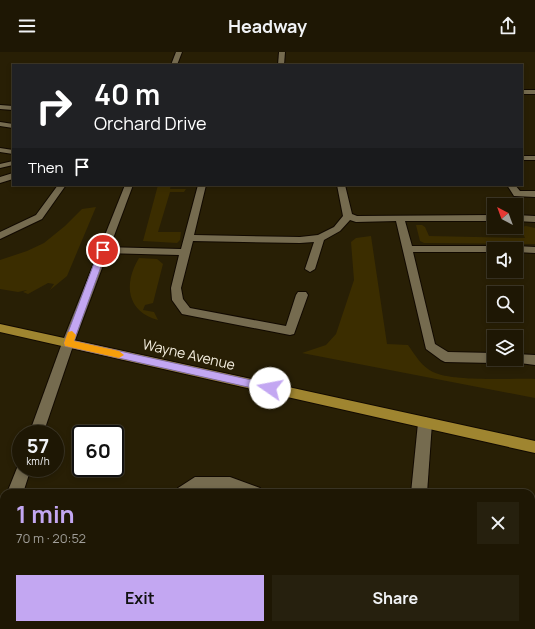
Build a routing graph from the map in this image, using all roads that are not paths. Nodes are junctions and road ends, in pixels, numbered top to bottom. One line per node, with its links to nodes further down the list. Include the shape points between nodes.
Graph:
1 (179, 52): 3 (street)
2 (282, 52): 4 (street)
3 (174, 64)
4 (281, 64)
5 (523, 92): 6 (street)
6 (535, 92)
7 (0, 106): 8 (street)
8 (12, 108)
9 (0, 124): 10 (street)
10 (12, 126)
11 (0, 150): 12 (street)
12 (12, 152)
13 (523, 158): 14 (street)
14 (534, 159)
15 (12, 163): 16 (street)
16 (0, 166)
17 (12, 176): 18 (street)
18 (0, 180)
19 (61, 186): 30 (street, via 39,217)
20 (129, 186): 36 (street)
21 (202, 186): 31 (street)
22 (341, 186): 25 (street)
23 (512, 186): 24 (street, via 516,194)
24 (535, 194)
25 (348, 216): 26 (street, via 356,219); 32 (street, via 337,229)
26 (400, 218): 27 (street); 33 (street)
27 (487, 218)
28 (523, 218): 29 (street)
29 (535, 219)
30 (0, 236)
31 (189, 238): 32 (street); 38 (street)
32 (320, 238): 39 (street)
33 (408, 248): 34 (street); 43 (street, via 430,346 445,357)
34 (487, 249)
35 (523, 249): 37 (street)
36 (103, 250): 38 (street); 42 (street)
37 (535, 250)
38 (185, 252): 40 (street, via 176,288 178,300 186,311 290,331)
39 (310, 269)
40 (302, 295)
41 (0, 328): 42 (main road, Wayne Avenue)
42 (68, 343): 46 (main road, Wayne Avenue); 47 (street)
43 (487, 358)
44 (523, 359): 45 (street)
45 (535, 360)
46 (425, 423): 48 (main road, Wayne Avenue); 53 (street)
47 (39, 425)
48 (535, 447)
49 (21, 477): 50 (street)
50 (16, 489)
51 (188, 489): 52 (street, via 195,484 230,484)
52 (244, 489)
53 (419, 489)

